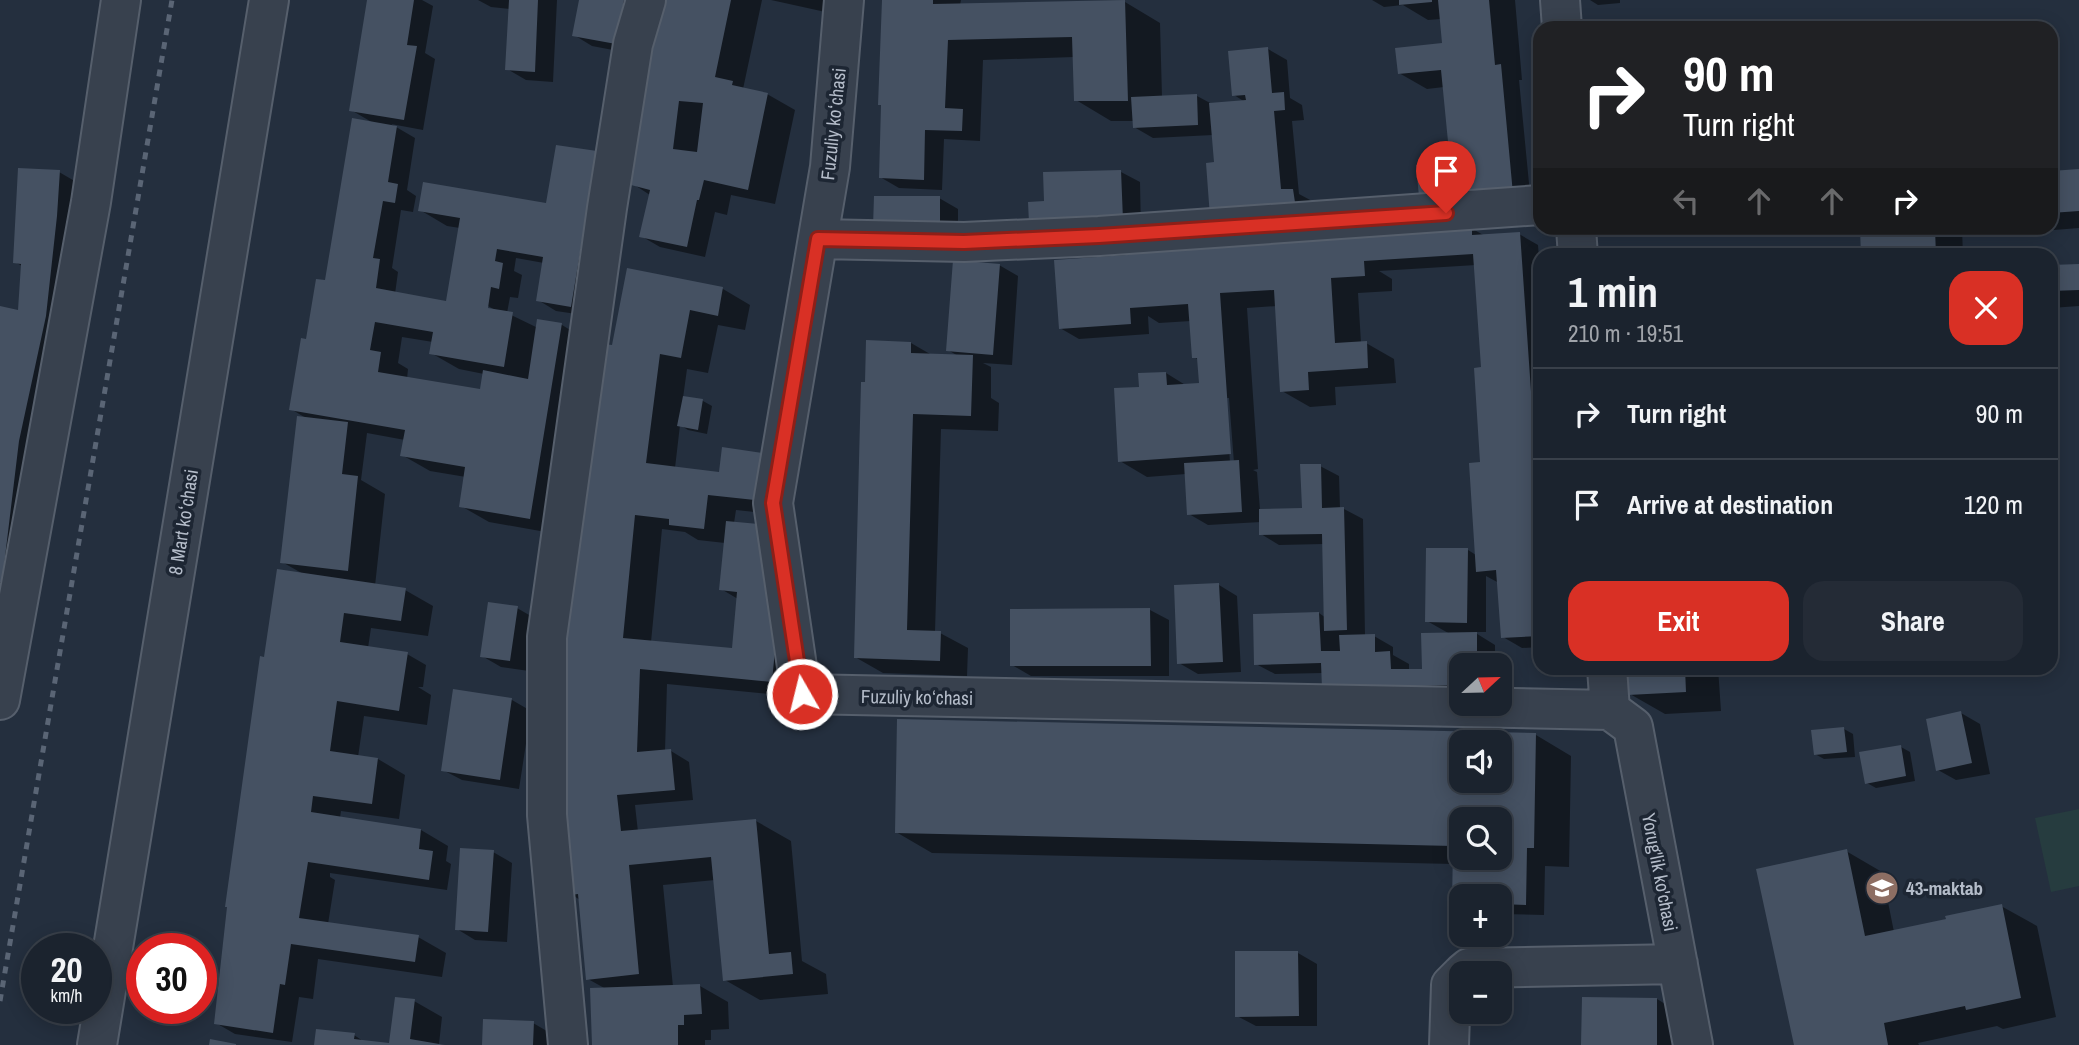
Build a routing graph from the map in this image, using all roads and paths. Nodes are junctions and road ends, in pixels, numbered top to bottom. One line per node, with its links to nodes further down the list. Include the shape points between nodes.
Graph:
1 (121, 0): 10 (street, via 91,202)
2 (269, 0): 15 (street, 8 Mart koʻchasi)
3 (646, 0): 16 (street, via 633,44 609,194 547,636 547,815)
4 (844, 0): 8 (street, Fuzuliy koʻchasi, via 830,167)
5 (1560, 0): 6 (street)
6 (1562, 21)
7 (1533, 205): 8 (street, via 1099,236 964,242)
8 (818, 239): 11 (street, Fuzuliy koʻchasi, via 773,503 802,694)
9 (1608, 675): 11 (street)
10 (0, 700)
11 (1610, 710): 12 (street, Yorug'lik ko'chasi, via 1633,727)
12 (1678, 964): 13 (street); 18 (street, Yorug'lik ko'chasi)
13 (1512, 967)
14 (1450, 1024): 17 (street)
15 (97, 1045)
16 (568, 1045)
17 (1449, 1045)
18 (1693, 1045)

